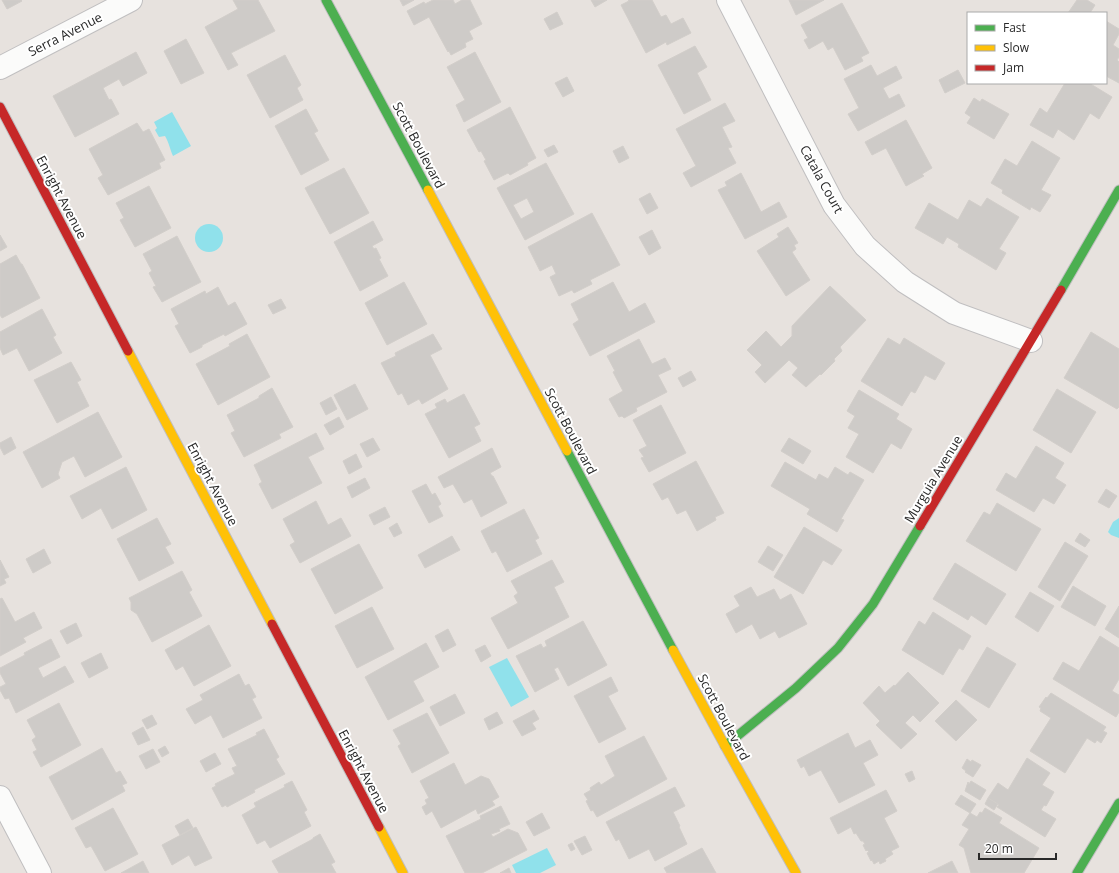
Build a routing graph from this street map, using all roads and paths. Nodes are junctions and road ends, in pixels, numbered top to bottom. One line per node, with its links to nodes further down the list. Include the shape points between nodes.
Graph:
1 (131, 0): 4 (street, Serra Avenue)
2 (326, 0): 8 (street, Scott Boulevard)
3 (728, 0): 7 (street, Catala Court, via 834,205 865,246 905,282 954,313)
4 (0, 68)
5 (0, 107): 12 (street, Enright Avenue)
6 (1119, 190): 7 (street, Murguia Avenue)
7 (1031, 341): 8 (street, Murguia Avenue, via 873,604 838,648 796,688)
8 (725, 746): 13 (street, Scott Boulevard)
9 (0, 797): 11 (street)
10 (1119, 803): 14 (street)
11 (40, 873)
12 (403, 873)
13 (796, 873)
14 (1077, 873)

